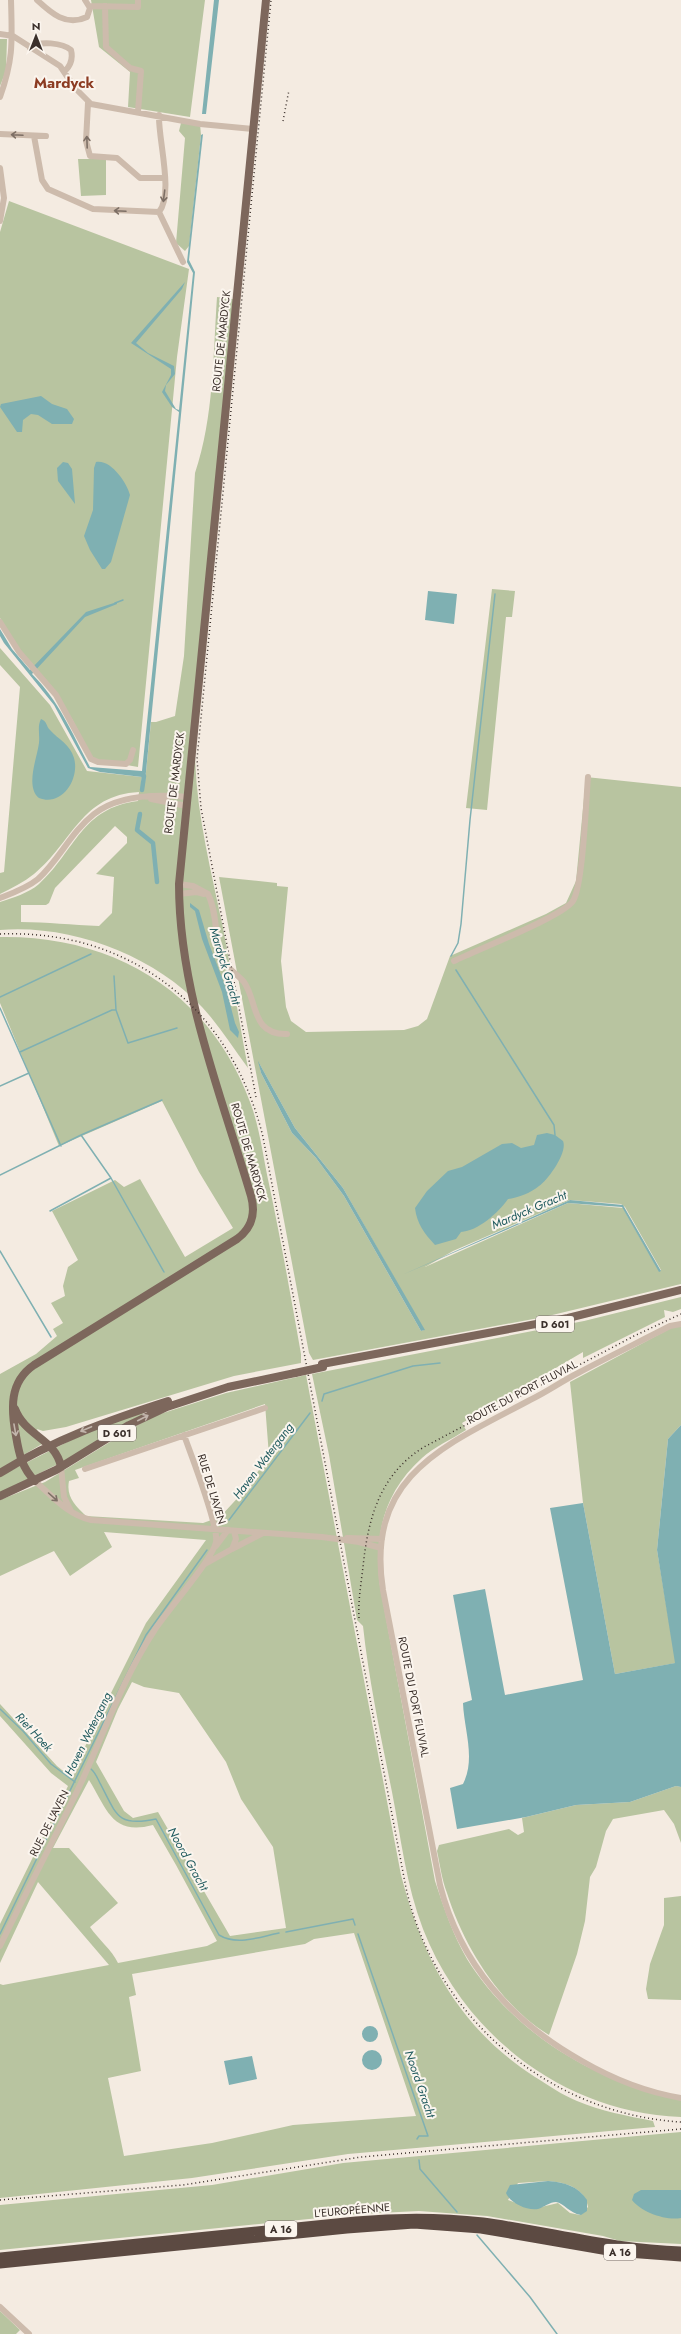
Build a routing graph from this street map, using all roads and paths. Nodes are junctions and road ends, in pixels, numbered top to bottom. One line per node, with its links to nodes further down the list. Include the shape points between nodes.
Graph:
1 (11, 0): 9 (street)
2 (37, 0): 6 (street, via 53,15 64,20 86,18)
3 (85, 0): 6 (street)
4 (138, 0): 7 (street, via 138,6)
5 (266, 0): 16 (main road, ROUTE DE MARDYCK)
6 (90, 6): 7 (street)
7 (104, 6): 14 (street, via 106,47 130,68 141,71)
8 (0, 34): 9 (street)
9 (13, 36): 10 (street); 12 (street, via 10,69)
10 (30, 48): 11 (street); 11 (street, via 36,44 67,46 72,54 70,65)
11 (65, 71): 13 (street)
12 (0, 97)
13 (88, 102): 14 (street); 21 (street, one-way to 13, via 138,177 120,160 113,157 93,158 88,154)
14 (138, 112): 15 (street)
15 (158, 115): 16 (street, via 200,124); 21 (street)
16 (253, 129): 28 (main road, ROUTE DE MARDYCK)
17 (0, 134): 18 (street, one-way to 17)
18 (34, 136): 19 (street); 22 (street, one-way to 18, via 93,209 48,189 42,180)
19 (46, 136)
20 (0, 168): 23 (street, via 4,198)
21 (164, 178): 22 (street, one-way to 22, via 163,201)
22 (159, 212): 24 (street)
23 (0, 221)
24 (182, 262)
25 (0, 622): 26 (street, via 60,702 93,760 126,764)
26 (133, 750)
27 (588, 777): 35 (street, via 578,884 571,902 558,913)
28 (185, 796): 29 (street); 30 (main road, ROUTE DE MARDYCK)
29 (132, 798): 30 (street, via 156,799); 33 (street, via 115,802 94,814 38,879)
30 (184, 806): 31 (main road, ROUTE DE MARDYCK, via 178,853)
31 (179, 884): 32 (main road, ROUTE DE MARDYCK); 34 (street, via 205,891)
32 (179, 894): 34 (street, via 201,893 207,896); 42 (main road, ROUTE DE MARDYCK, via 182,940 190,988 251,1196 254,1208 252,1220 237,1239 31,1367 18,1383)
33 (0, 898)
34 (211, 903): 36 (street, via 222,959 246,985 254,1010 262,1023 274,1032)
35 (454, 961)
36 (287, 1034)
37 (681, 1290): 40 (main road, D 601, via 568,1318)
38 (681, 1293): 40 (main road, D 601, via 549,1325)
39 (681, 1324): 59 (street, ROUTE DU PORT FLUVIAL, via 666,1328 576,1374 432,1454 399,1491 389,1513)
40 (322, 1366): 41 (main road, D 601, bridge)
41 (295, 1371): 46 (main road, D 601, one-way to 46, via 241,1380 191,1394 114,1418); 49 (main road, D 601, one-way to 41, via 129,1425 167,1407 228,1387)
42 (13, 1401): 45 (main road, via 22,1423); 48 (main road, ROUTE DE MARDYCK, one-way to 48, via 12,1413)
43 (265, 1408): 44 (street)
44 (184, 1435): 50 (street); 55 (street, RUE DE L'AVEN)
45 (38, 1437): 46 (main road); 47 (main road)
46 (68, 1437): 47 (main road, D 601)
47 (49, 1445): 48 (main road, D 601); 49 (main road, via 58,1456)
48 (21, 1460): 51 (main road, D 601); 52 (main road, ROUTE DE MARDYCK, via 26,1472)
49 (61, 1467): 52 (main road, D 601); 54 (street, via 64,1497)
50 (85, 1469)
51 (0, 1473)
52 (35, 1481): 53 (main road, D 601); 54 (street, one-way to 54)
53 (0, 1496)
54 (72, 1512): 55 (street, via 91,1520)
55 (214, 1529): 56 (street); 61 (street, RUE DE L'AVEN, via 216,1540)
56 (231, 1530): 57 (street); 61 (street, RUE DE L'AVEN); 62 (street, RUE DE L'AVEN, via 236,1539)
57 (263, 1533): 58 (street); 62 (street)
58 (322, 1537): 59 (street); 60 (street)
59 (382, 1539): 60 (street, ROUTE DU PORT FLUVIAL)
60 (381, 1548): 65 (street, ROUTE DU PORT FLUVIAL, via 383,1590 440,1885 450,1918 464,1949 485,1982 499,1998 524,2023 548,2041 592,2067 625,2082 656,2093)
61 (213, 1549): 63 (street, RUE DE L'AVEN)
62 (232, 1549): 63 (street, RUE DE L'AVEN)
63 (203, 1566): 64 (street, RUE DE L'AVEN, via 164,1615 146,1644)
64 (0, 1946)
65 (681, 2098)
66 (681, 2251): 67 (highway, L'EUROPÉENNE / A 16, via 622,2246 485,2222 421,2218 356,2221)
67 (0, 2257)
68 (681, 2257): 69 (highway, L'EUROPÉENNE / A 16, via 614,2252 481,2229 414,2224)
69 (0, 2264)
70 (0, 2307): 71 (street)
71 (29, 2334)

